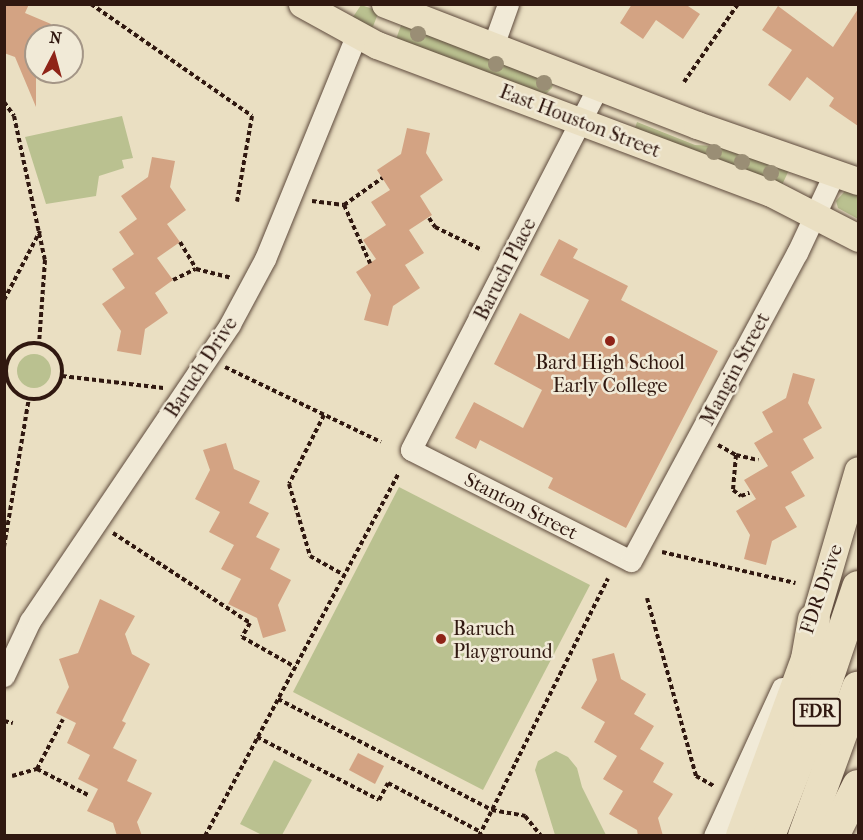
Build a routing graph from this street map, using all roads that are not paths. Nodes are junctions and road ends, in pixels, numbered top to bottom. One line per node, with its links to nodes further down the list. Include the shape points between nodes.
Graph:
1 (302, 4): 4 (main road, East Houston Street)
2 (385, 4): 5 (main road, East Houston Street)
3 (508, 4): 5 (street)
4 (356, 36): 7 (main road, East Houston Street); 16 (street, Baruch Drive, via 265,259 208,358 30,621)
5 (493, 46): 6 (main road, East Houston Street)
6 (598, 87): 7 (street, Baruch Place); 8 (main road, East Houston Street)
7 (580, 123): 9 (main road, East Houston Street, via 769,192); 11 (street, Baruch Place)
8 (846, 177): 9 (street, Mangin Street)
9 (815, 215): 10 (main road, East Houston Street); 13 (street, Mangin Street)
10 (858, 238)
11 (411, 450): 13 (street, Stanton Street)
12 (858, 470): 15 (main road, FDR Drive)
13 (631, 561)
14 (858, 587): 21 (highway, FDR Drive / FDR)
15 (814, 620): 19 (street, FDR Drive); 20 (highway, via 807,659)
16 (4, 676)
17 (858, 688): 22 (highway, FDR)
18 (858, 786): 23 (highway)
19 (714, 836)
20 (742, 836)
21 (769, 836)
22 (804, 836)
23 (833, 836)

